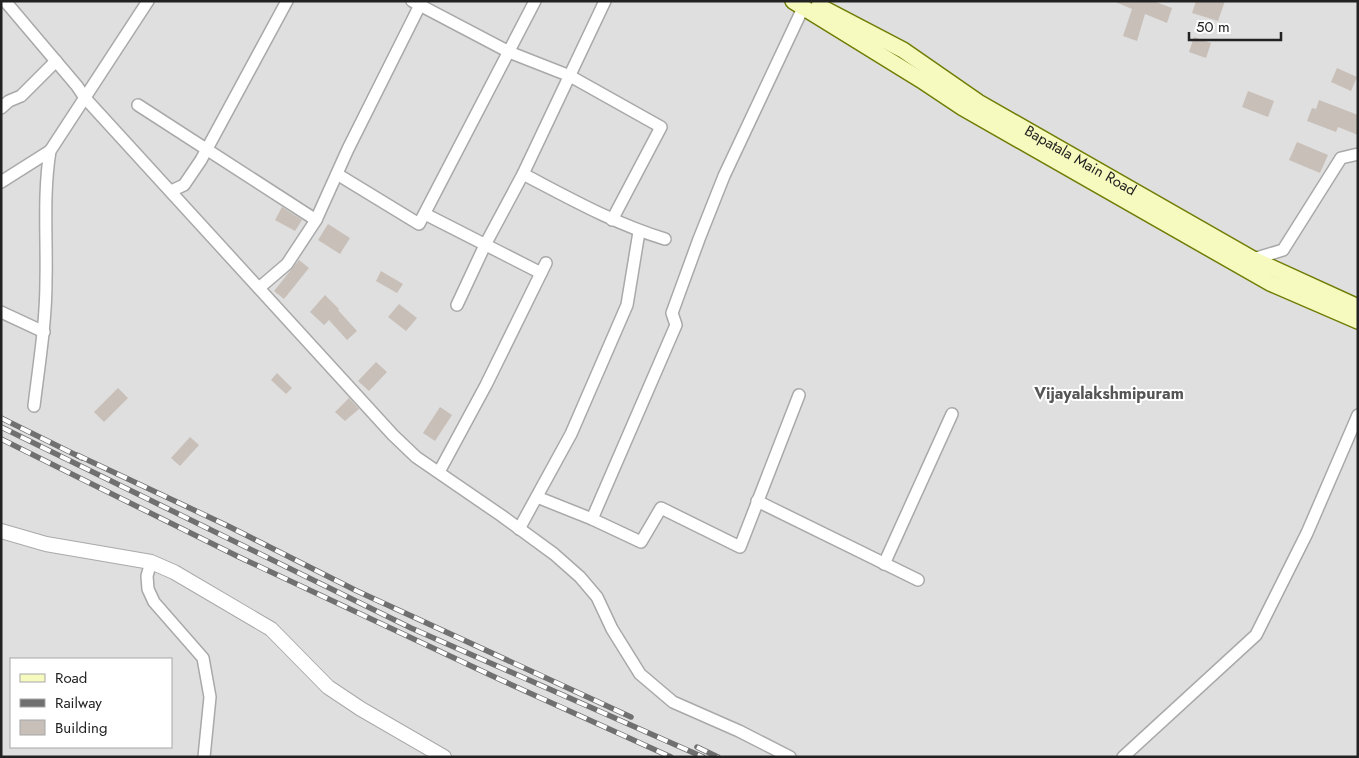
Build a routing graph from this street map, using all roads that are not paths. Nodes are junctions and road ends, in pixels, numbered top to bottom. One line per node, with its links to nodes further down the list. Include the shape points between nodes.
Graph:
1 (5, 1): 9 (street)
2 (148, 1): 11 (street)
3 (287, 1): 14 (street)
4 (535, 1): 8 (street)
5 (605, 1): 10 (street)
6 (418, 3): 8 (street); 17 (street)
7 (813, 6): 27 (main road, Bapatala Main Road, via 903,50 978,102); 32 (main road, via 963,108 1270,283); 41 (street, via 724,176 672,313 676,325)
8 (509, 52): 10 (street); 21 (street)
9 (56, 61): 11 (street); 13 (street, via 22,96)
10 (570, 76): 18 (street); 23 (street, via 661,127)
11 (85, 98): 15 (street); 20 (street)
12 (138, 105): 14 (street)
13 (1, 108)
14 (207, 150): 20 (street, via 184,184); 22 (street)
15 (50, 151): 19 (street); 33 (street, via 45,198)
16 (1358, 154): 27 (street, via 1341,158 1283,250)
17 (337, 174): 21 (street, via 418,224); 22 (street)
18 (523, 174): 23 (street); 26 (street)
19 (1, 182)
20 (171, 191): 28 (street)
21 (425, 214): 26 (street)
22 (316, 220): 28 (street, via 287,264)
23 (612, 220): 24 (street)
24 (639, 232): 25 (street); 39 (street, via 626,305 572,434)
25 (665, 239)
26 (485, 245): 29 (street); 38 (street, via 543,268)
27 (1253, 259): 30 (main road, Bapatala Main Road)
28 (259, 288): 38 (street, via 393,435 416,457)
29 (457, 305)
30 (1358, 307)
31 (1, 312): 33 (street)
32 (1358, 321)
33 (44, 332): 35 (street)
34 (799, 395): 40 (street)
35 (34, 406)
36 (952, 414): 45 (street)
37 (1358, 415): 50 (street, via 1308,533 1256,634)
38 (439, 472): 42 (street)
39 (537, 497): 41 (street); 42 (street)
40 (757, 501): 41 (street, via 740,547 662,508 641,542); 45 (street)
41 (592, 519)
42 (519, 528): 49 (street, via 580,577 597,597 612,629 640,674 673,702)
43 (1, 531): 44 (street, via 46,544)
44 (151, 562): 47 (street, via 147,576 154,602 203,658 210,697); 48 (street, via 271,629 328,687)
45 (884, 564): 46 (street)
46 (918, 580)
47 (204, 757)
48 (444, 757)
49 (790, 757)
50 (1123, 757)

